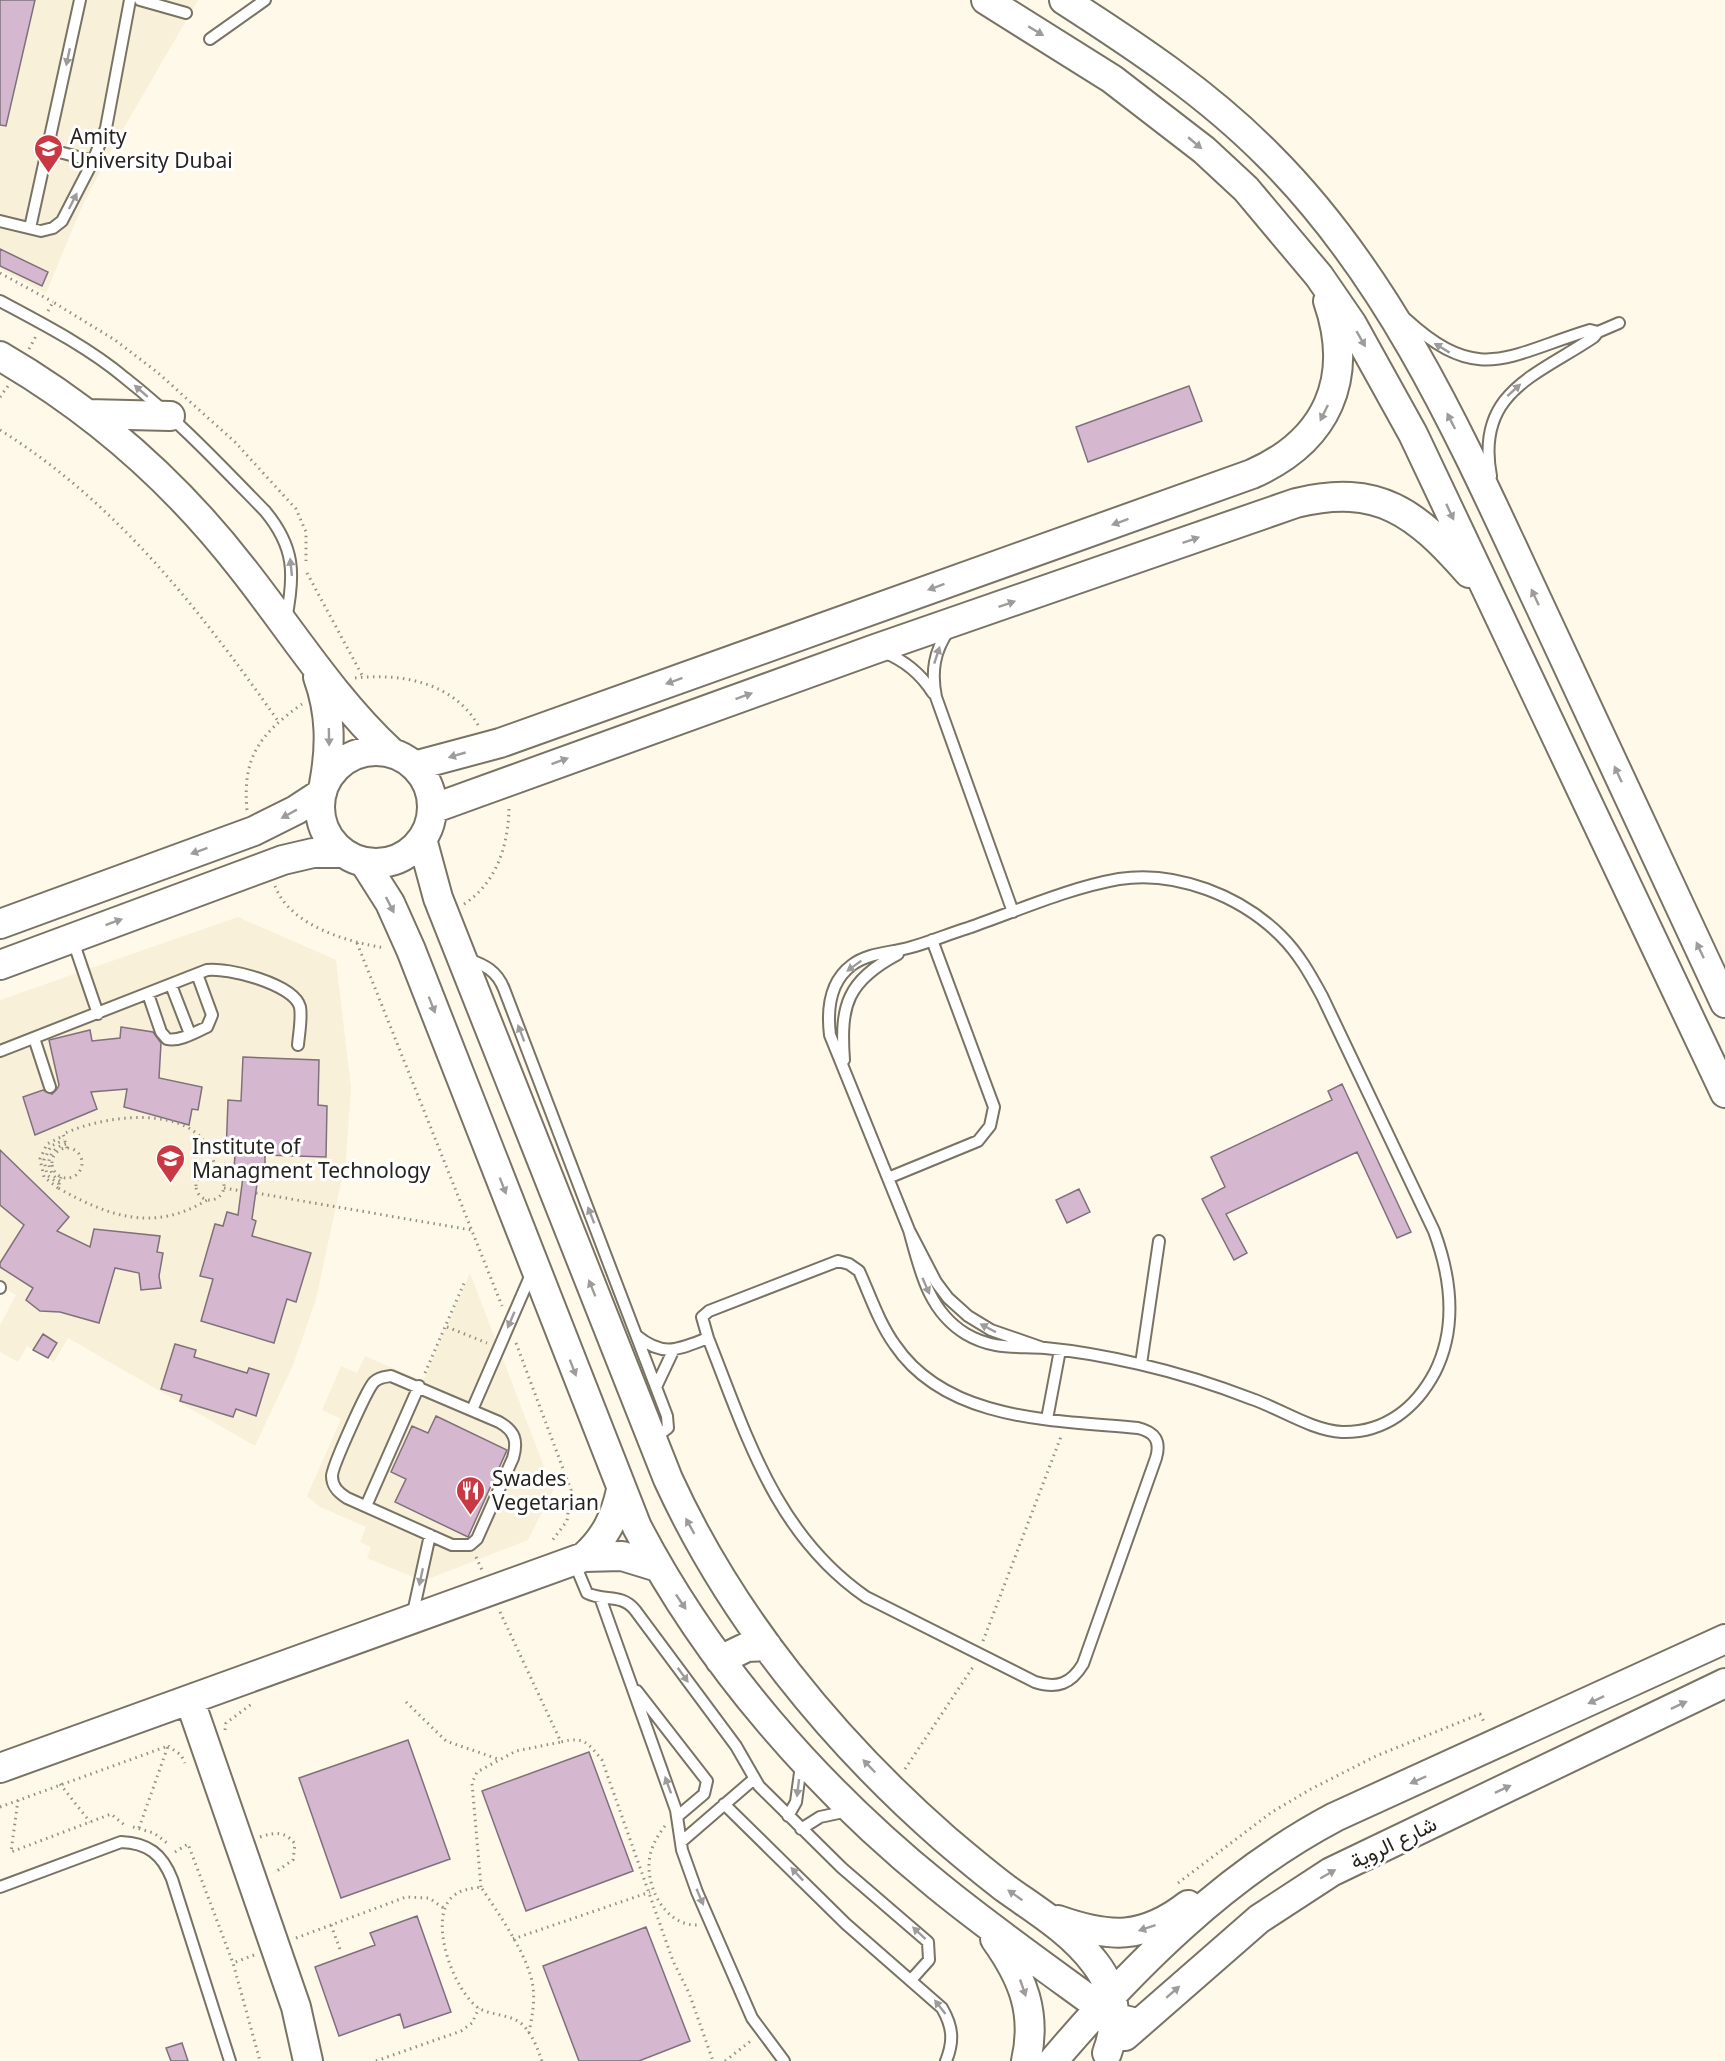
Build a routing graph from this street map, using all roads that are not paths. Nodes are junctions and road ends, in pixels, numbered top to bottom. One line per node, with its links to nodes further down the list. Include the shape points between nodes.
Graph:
1 (80, 0): 9 (lane, one-way to 9)
2 (130, 0): 10 (lane, via 110,111)
3 (140, 0): 7 (lane)
4 (265, 0): 8 (lane)
5 (986, 0): 13 (street, one-way to 13, via 1112,78 1204,150 1246,189)
6 (1064, 0): 14 (street, via 1177,75 1225,114 1312,203)
7 (186, 13)
8 (210, 39)
9 (48, 149): 10 (lane); 12 (lane)
10 (93, 161): 12 (lane, one-way to 10, via 41,231 62,221)
11 (0, 221): 12 (lane)
12 (30, 228)
13 (1319, 276): 22 (street, one-way to 22, via 1384,377); 28 (street, one-way to 28, via 1338,340 1338,369 1332,397 1319,423 1301,445 1279,462 500,743)
14 (1385, 300): 17 (lane, one-way to 14, via 1590,330 1497,360 1475,360 1454,355 1435,344); 21 (street, one-way to 14, via 1426,372)
15 (0, 302): 20 (lane, one-way to 15, via 124,376)
16 (1619, 323): 17 (lane)
17 (1598, 332): 21 (lane, one-way to 17, via 1487,457 1488,433 1496,411 1518,385)
18 (0, 356): 19 (street)
19 (88, 414): 20 (street); 24 (street, via 194,512)
20 (170, 416): 24 (lane, one-way to 20, via 293,582 292,562 278,526)
21 (1501, 523): 43 (street, one-way to 21)
22 (1492, 599): 23 (street, one-way to 22, via 1296,503 1343,496 1376,501 1415,519 1436,535); 51 (street)
23 (960, 620): 25 (street); 27 (lane, one-way to 23, via 933,680 939,646)
24 (285, 625): 26 (street)
25 (874, 649): 27 (lane, via 904,662); 30 (street, one-way to 25)
26 (322, 680): 28 (street, via 359,721); 29 (street, one-way to 29, via 330,736)
27 (936, 698): 33 (lane)
28 (403, 759): 29 (street, via 371,752 352,757 336,768); 30 (street, via 428,786)
29 (323, 788): 32 (street, via 320,810 324,826 331,841); 34 (street, one-way to 34, via 296,810 254,831)
30 (432, 809): 31 (street, via 430,825)
31 (422, 839): 32 (street, via 397,860 380,863); 38 (street, via 433,883)
32 (354, 857): 35 (street, one-way to 32, via 268,865 313,853); 55 (street, one-way to 55, via 390,903 411,950)
33 (1013, 912): 36 (lane); 61 (lane, via 1109,882 1155,878 1188,884 1220,896 1252,913 1281,936 1304,964 1322,996 1446,1262 1451,1296 1440,1362 1424,1391 1402,1415 1373,1429 1330,1429 1198,1380)
34 (0, 924)
35 (71, 938): 39 (street); 44 (lane)
36 (932, 940): 37 (lane); 52 (lane, via 994,1107 990,1126 978,1141)
37 (909, 948): 49 (lane, via 871,969 849,997 842,1031); 49 (lane, one-way to 49, via 867,957 838,980 828,1016 830,1035)
38 (461, 956): 56 (lane, one-way to 38, via 501,980 488,967); 66 (street, one-way to 38)
39 (0, 965)
40 (197, 974): 41 (lane); 45 (lane, via 212,1015 207,1027); 47 (lane, via 219,968 230,970 290,993 300,1007)
41 (171, 985): 42 (lane); 45 (lane)
42 (148, 994): 44 (lane); 45 (lane, via 163,1036 172,1040)
43 (1725, 1003)
44 (98, 1014): 46 (lane)
45 (190, 1034)
46 (34, 1038): 48 (lane); 50 (lane)
47 (298, 1045)
48 (0, 1051)
49 (845, 1067): 52 (lane)
50 (50, 1087)
51 (1725, 1094)
52 (888, 1178): 53 (lane)
53 (909, 1230): 58 (lane, one-way to 53, via 991,1330 968,1316 936,1282); 58 (lane, one-way to 58, via 927,1289 950,1322 984,1343 1003,1348)
54 (1159, 1241): 61 (lane)
55 (534, 1266): 64 (lane, one-way to 64); 67 (street, one-way to 67)
56 (636, 1335): 60 (lane, via 653,1346); 63 (lane)
57 (708, 1338): 60 (lane); 65 (lane, via 702,1321 705,1313 838,1261 858,1271 894,1345 929,1379 970,1402); 65 (lane, via 783,1512 819,1559 866,1597 1049,1687 1064,1685 1076,1677 1083,1664 1159,1448 1149,1430)
58 (1043, 1348): 59 (lane)
59 (1060, 1350): 61 (lane); 65 (lane)
60 (673, 1351): 63 (lane)
61 (1141, 1365)
62 (419, 1386): 64 (lane); 68 (lane); 68 (lane, via 391,1376 374,1383 334,1467 332,1476 339,1493)
63 (656, 1386): 66 (lane, via 669,1422 664,1433)
64 (472, 1410): 69 (lane, via 509,1428 516,1448 477,1539 470,1545 452,1545)
65 (1047, 1419)
66 (652, 1440): 75 (street, one-way to 66, via 706,1555 676,1499)
67 (621, 1490): 70 (street, via 610,1527 599,1544); 71 (street)
68 (366, 1506): 69 (lane)
69 (430, 1535): 73 (lane, one-way to 73)
70 (579, 1559): 71 (street, via 622,1556); 72 (lane, via 583,1588); 73 (street)
71 (658, 1567): 76 (street, one-way to 76)
72 (600, 1597): 77 (lane); 82 (lane, one-way to 82, via 622,1598 635,1610 736,1746)
73 (412, 1619): 79 (street)
74 (1725, 1639): 89 (street, شارع الروية, one-way to 89, via 1335,1817 1283,1846)
75 (767, 1646): 76 (street, via 747,1647); 91 (street, one-way to 75, via 965,1857 906,1803 848,1743)
76 (720, 1660): 80 (street)
77 (630, 1682): 85 (lane, one-way to 77); 85 (lane, via 707,1781 704,1794)
78 (1725, 1683): 94 (street, شارع الروية, one-way to 78, via 1331,1872)
79 (190, 1701): 81 (street); 97 (street, via 296,2007)
80 (802, 1758): 84 (street); 86 (lane, one-way to 86, via 796,1802)
81 (0, 1768)
82 (754, 1779): 83 (lane); 86 (lane)
83 (724, 1804): 88 (lane); 93 (lane, one-way to 83, via 846,1924)
84 (853, 1810): 87 (lane, via 820,1817); 92 (street)
85 (677, 1813): 88 (lane)
86 (788, 1816): 87 (lane)
87 (801, 1829): 93 (lane, one-way to 87, via 929,1960 928,1942)
88 (681, 1842): 98 (lane, one-way to 98, via 711,1925 752,2018)
89 (1234, 1882): 91 (street, one-way to 91, via 1212,1887 1168,1920 1133,1932 1093,1932); 94 (street, شارع الروية, via 1146,1961)
90 (0, 1887): 96 (lane, via 121,1842 138,1843 154,1850 166,1863 172,1879)
91 (1046, 1917): 94 (street, via 1091,1958)
92 (981, 1921): 94 (street); 100 (street, one-way to 100, via 1024,1987 1031,2028)
93 (911, 1980): 99 (lane, one-way to 93, via 952,2035 949,2021 931,1996)
94 (1116, 2011): 95 (street, شارع الروية); 101 (street)
95 (1104, 2057)
96 (230, 2061)
97 (308, 2061)
98 (784, 2061)
99 (946, 2061)
100 (1026, 2061)
101 (1053, 2061)

